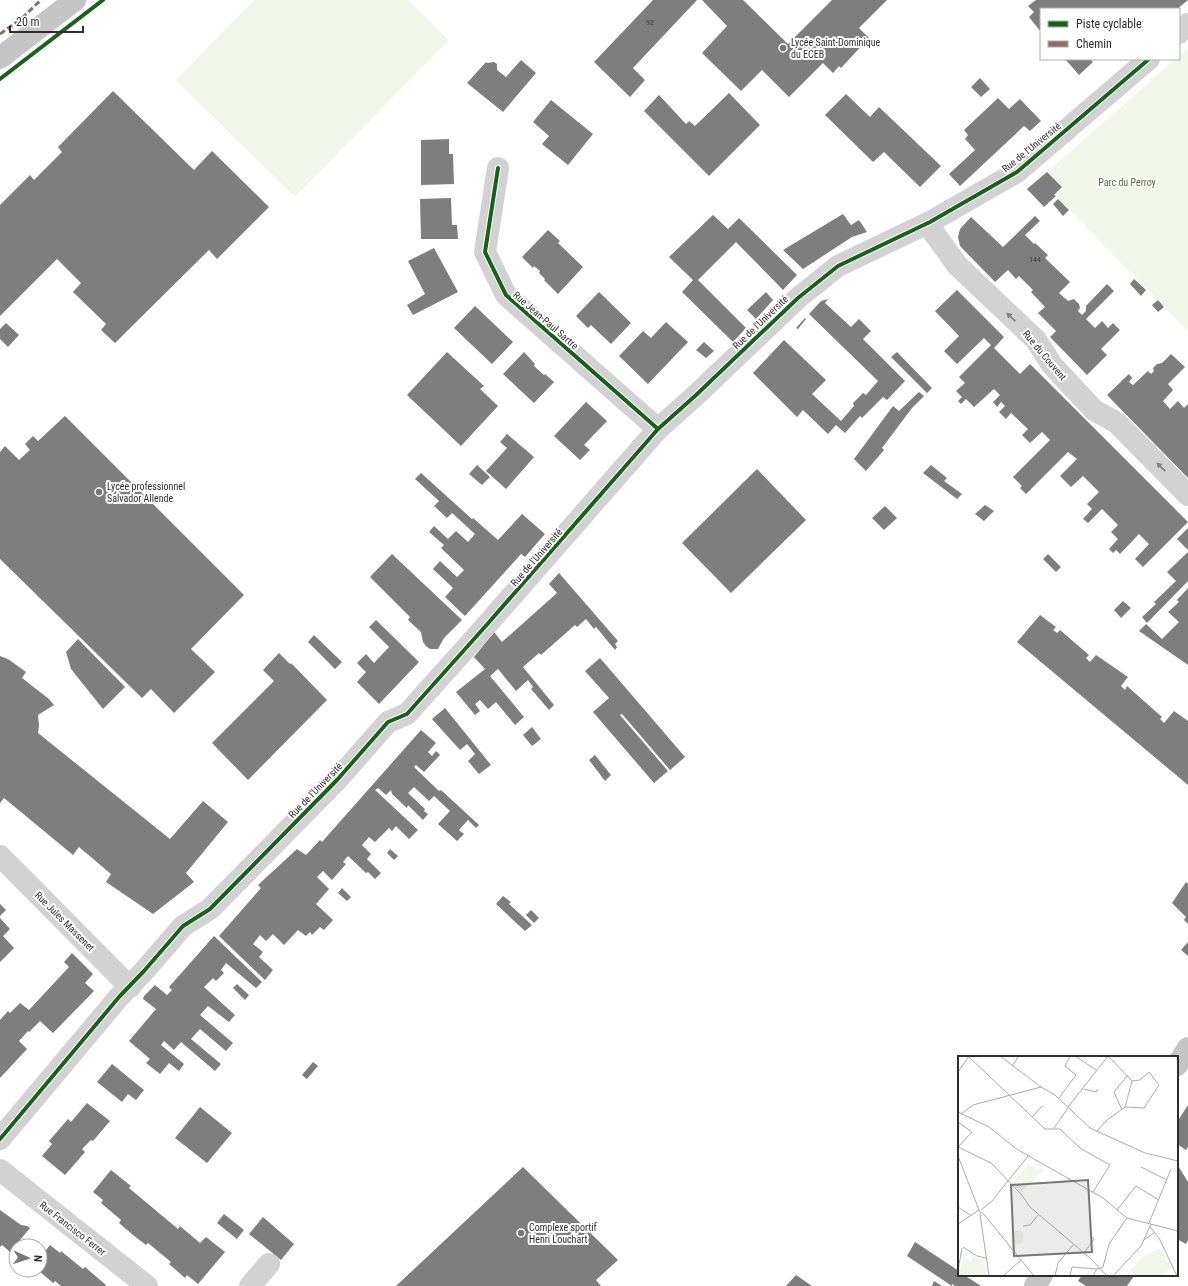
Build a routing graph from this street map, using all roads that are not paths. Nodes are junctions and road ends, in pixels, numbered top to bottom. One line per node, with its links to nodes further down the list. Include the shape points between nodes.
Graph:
1 (75, 0): 4 (main road)
2 (1188, 24): 3 (street)
3 (1180, 32)
4 (0, 58)
5 (1148, 60): 7 (street, Rue de l'Université, via 1017,172)
6 (498, 168): 8 (street, Rue Jean-Paul Sartre, via 484,252 506,295)
7 (930, 222): 8 (street, Rue de l'Université, via 838,266 798,298); 9 (street, Rue du Couvent, one-way to 7, via 1117,423 1094,410 1052,365 1036,340 957,265 934,233)
8 (658, 429): 11 (street, Rue de l'Université, via 407,714 388,722 337,780 210,909 183,926)
9 (1188, 495)
10 (0, 856): 11 (street, Rue Jules Massenet)
11 (130, 987): 14 (street, Rue de l'Université)
12 (1188, 1048): 13 (main road)
13 (1178, 1063)
14 (0, 1139)
15 (0, 1170): 18 (street, Rue Francisco Ferrer)
16 (269, 1264): 19 (street)
17 (1041, 1276): 20 (main road)
18 (147, 1286)
19 (250, 1286)
20 (1035, 1286)

